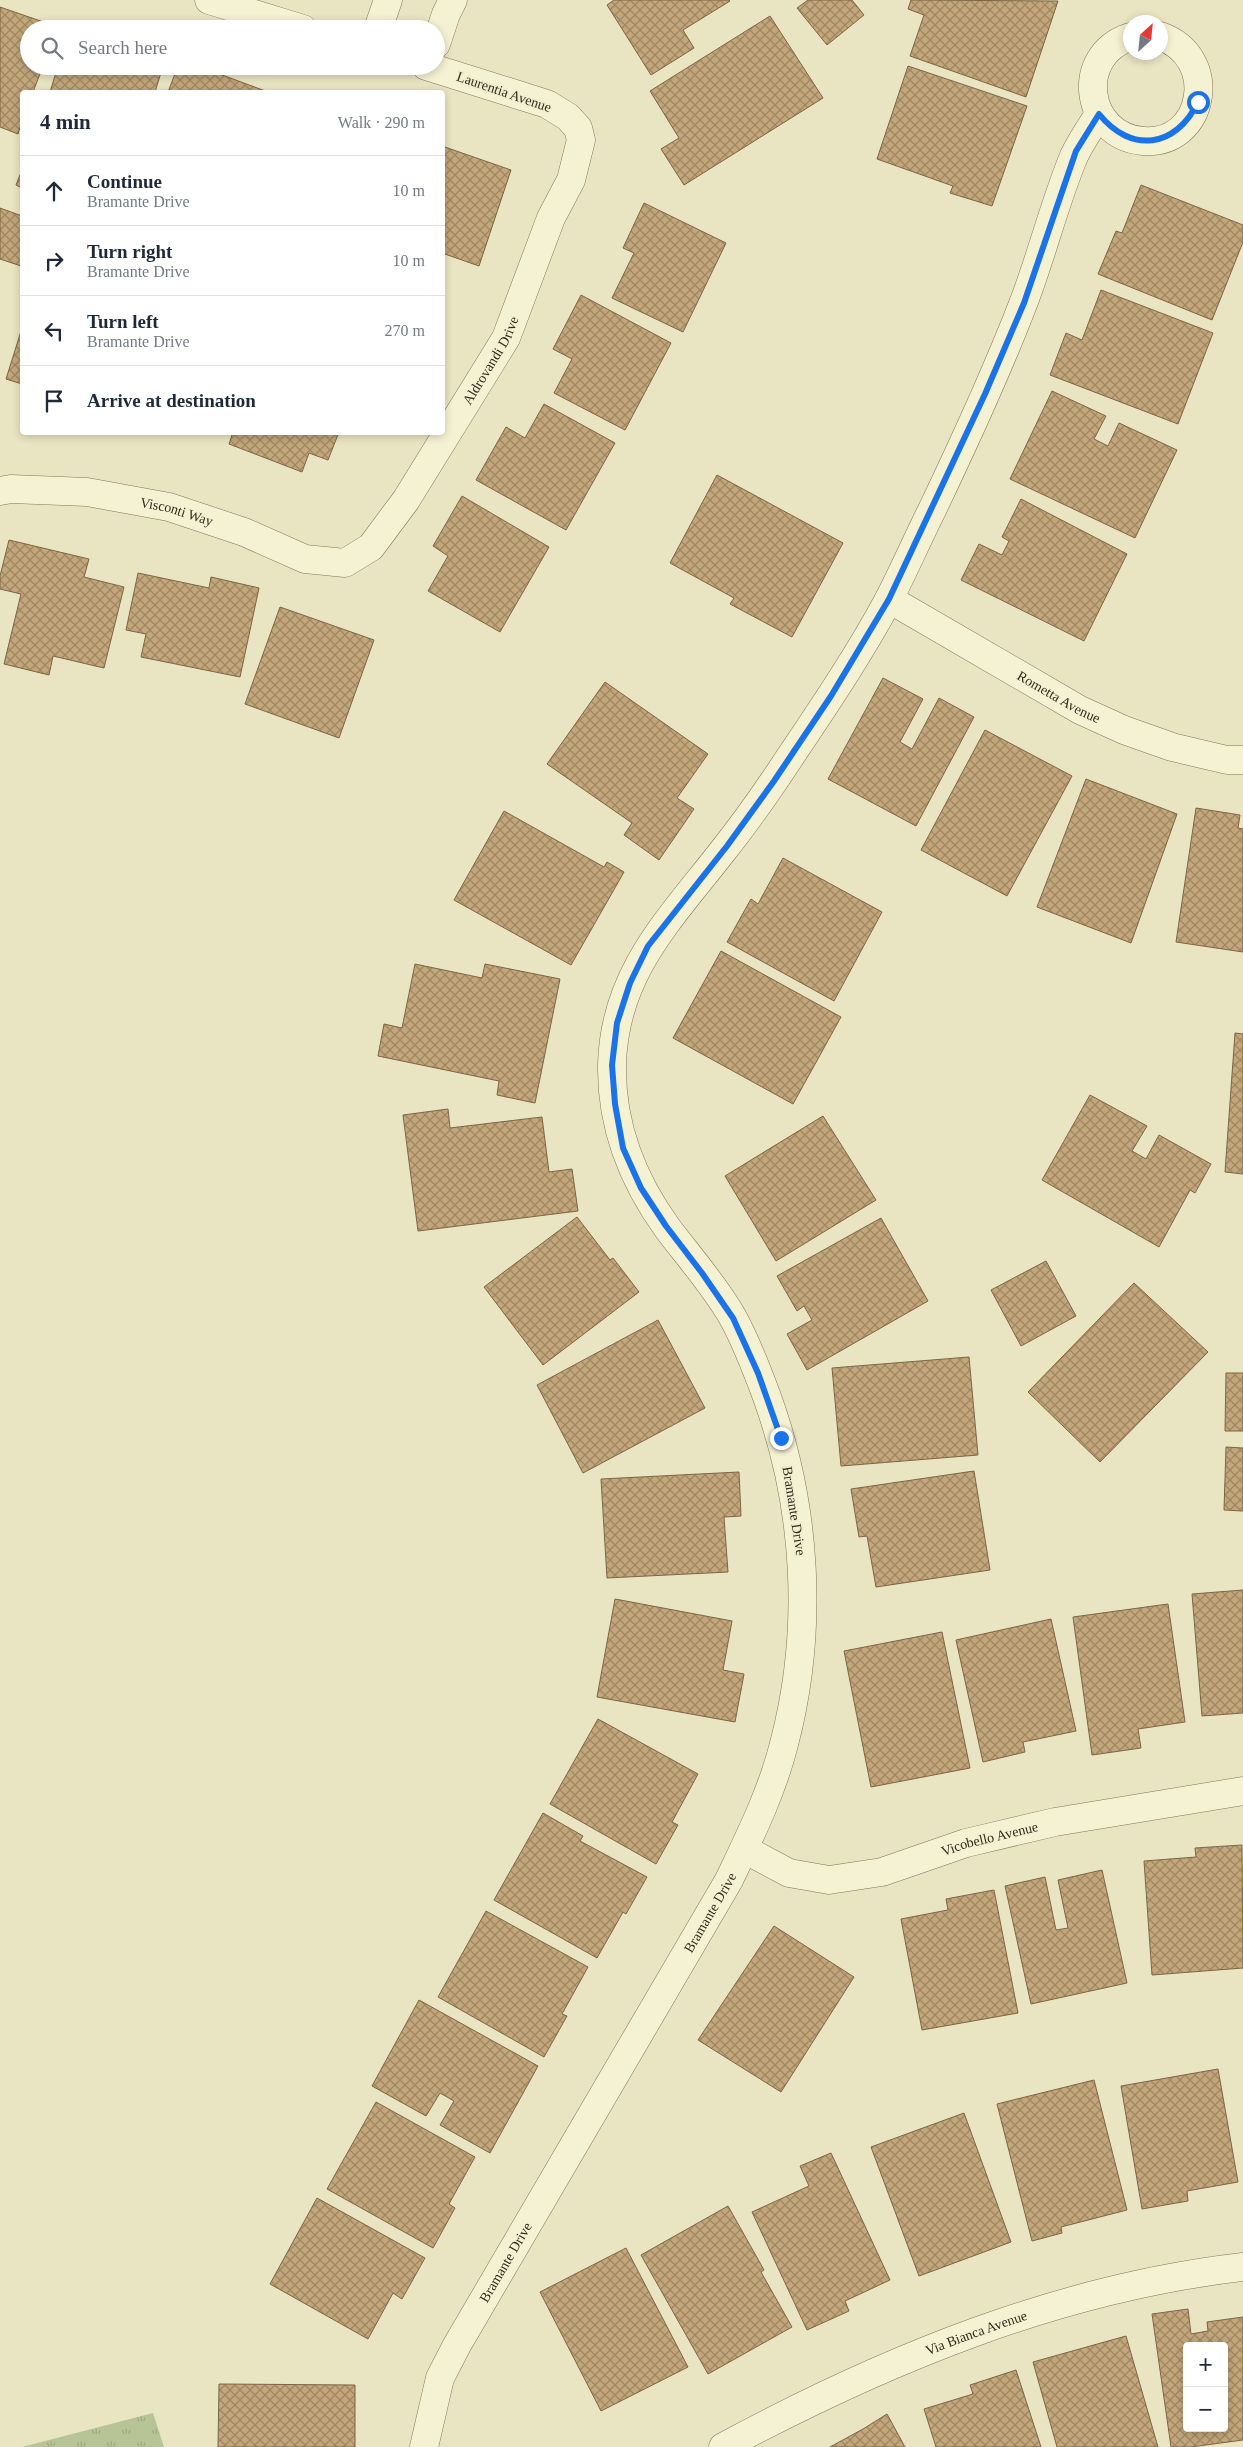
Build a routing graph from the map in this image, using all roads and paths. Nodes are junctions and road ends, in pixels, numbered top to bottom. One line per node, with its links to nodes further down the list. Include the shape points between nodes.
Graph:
1 (210, 0): 4 (street)
2 (388, 0): 5 (street)
3 (452, 0): 6 (street)
4 (274, 20)
5 (381, 20)
6 (445, 20)
7 (1123, 39): 10 (street, via 1108,49 1098,63 1093,97)
8 (1168, 39): 10 (street, via 1186,51 1196,66 1200,84 1198,102 1190,118 1178,131 1162,139 1144,141 1126,137 1110,128)
9 (445, 67): 11 (street, Laurentia Avenue, via 547,104 568,117)
10 (1099, 114): 14 (street, Bramante Drive, via 1076,151 1024,303)
11 (578, 128): 13 (street, Aldrovandi Drive, via 581,140 571,180 551,218 506,338 406,500 371,547)
12 (0, 491): 13 (street, Visconti Way, via 87,492 169,507 244,532 305,559)
13 (345, 563)
14 (889, 599): 15 (street, Rometta Avenue, via 1080,710 1115,726 1172,747 1227,760); 17 (street, Bramante Drive, via 831,696 774,781 648,946 630,983 620,1015 612,1065 623,1148 641,1188 733,1318 758,1373 781,1438 796,1507 802,1564 802,1629 796,1688 784,1746 764,1807)
15 (1243, 760)
16 (1243, 1792): 17 (street, Vicobello Avenue, via 1055,1822 966,1843 882,1872 829,1880 789,1873)
17 (744, 1849): 19 (street, Bramante Drive, via 729,1880 457,2344 440,2378)
18 (1243, 2267): 20 (street, Via Bianca Avenue, via 1127,2286 1038,2311 866,2376)
19 (424, 2447)
20 (723, 2447)

